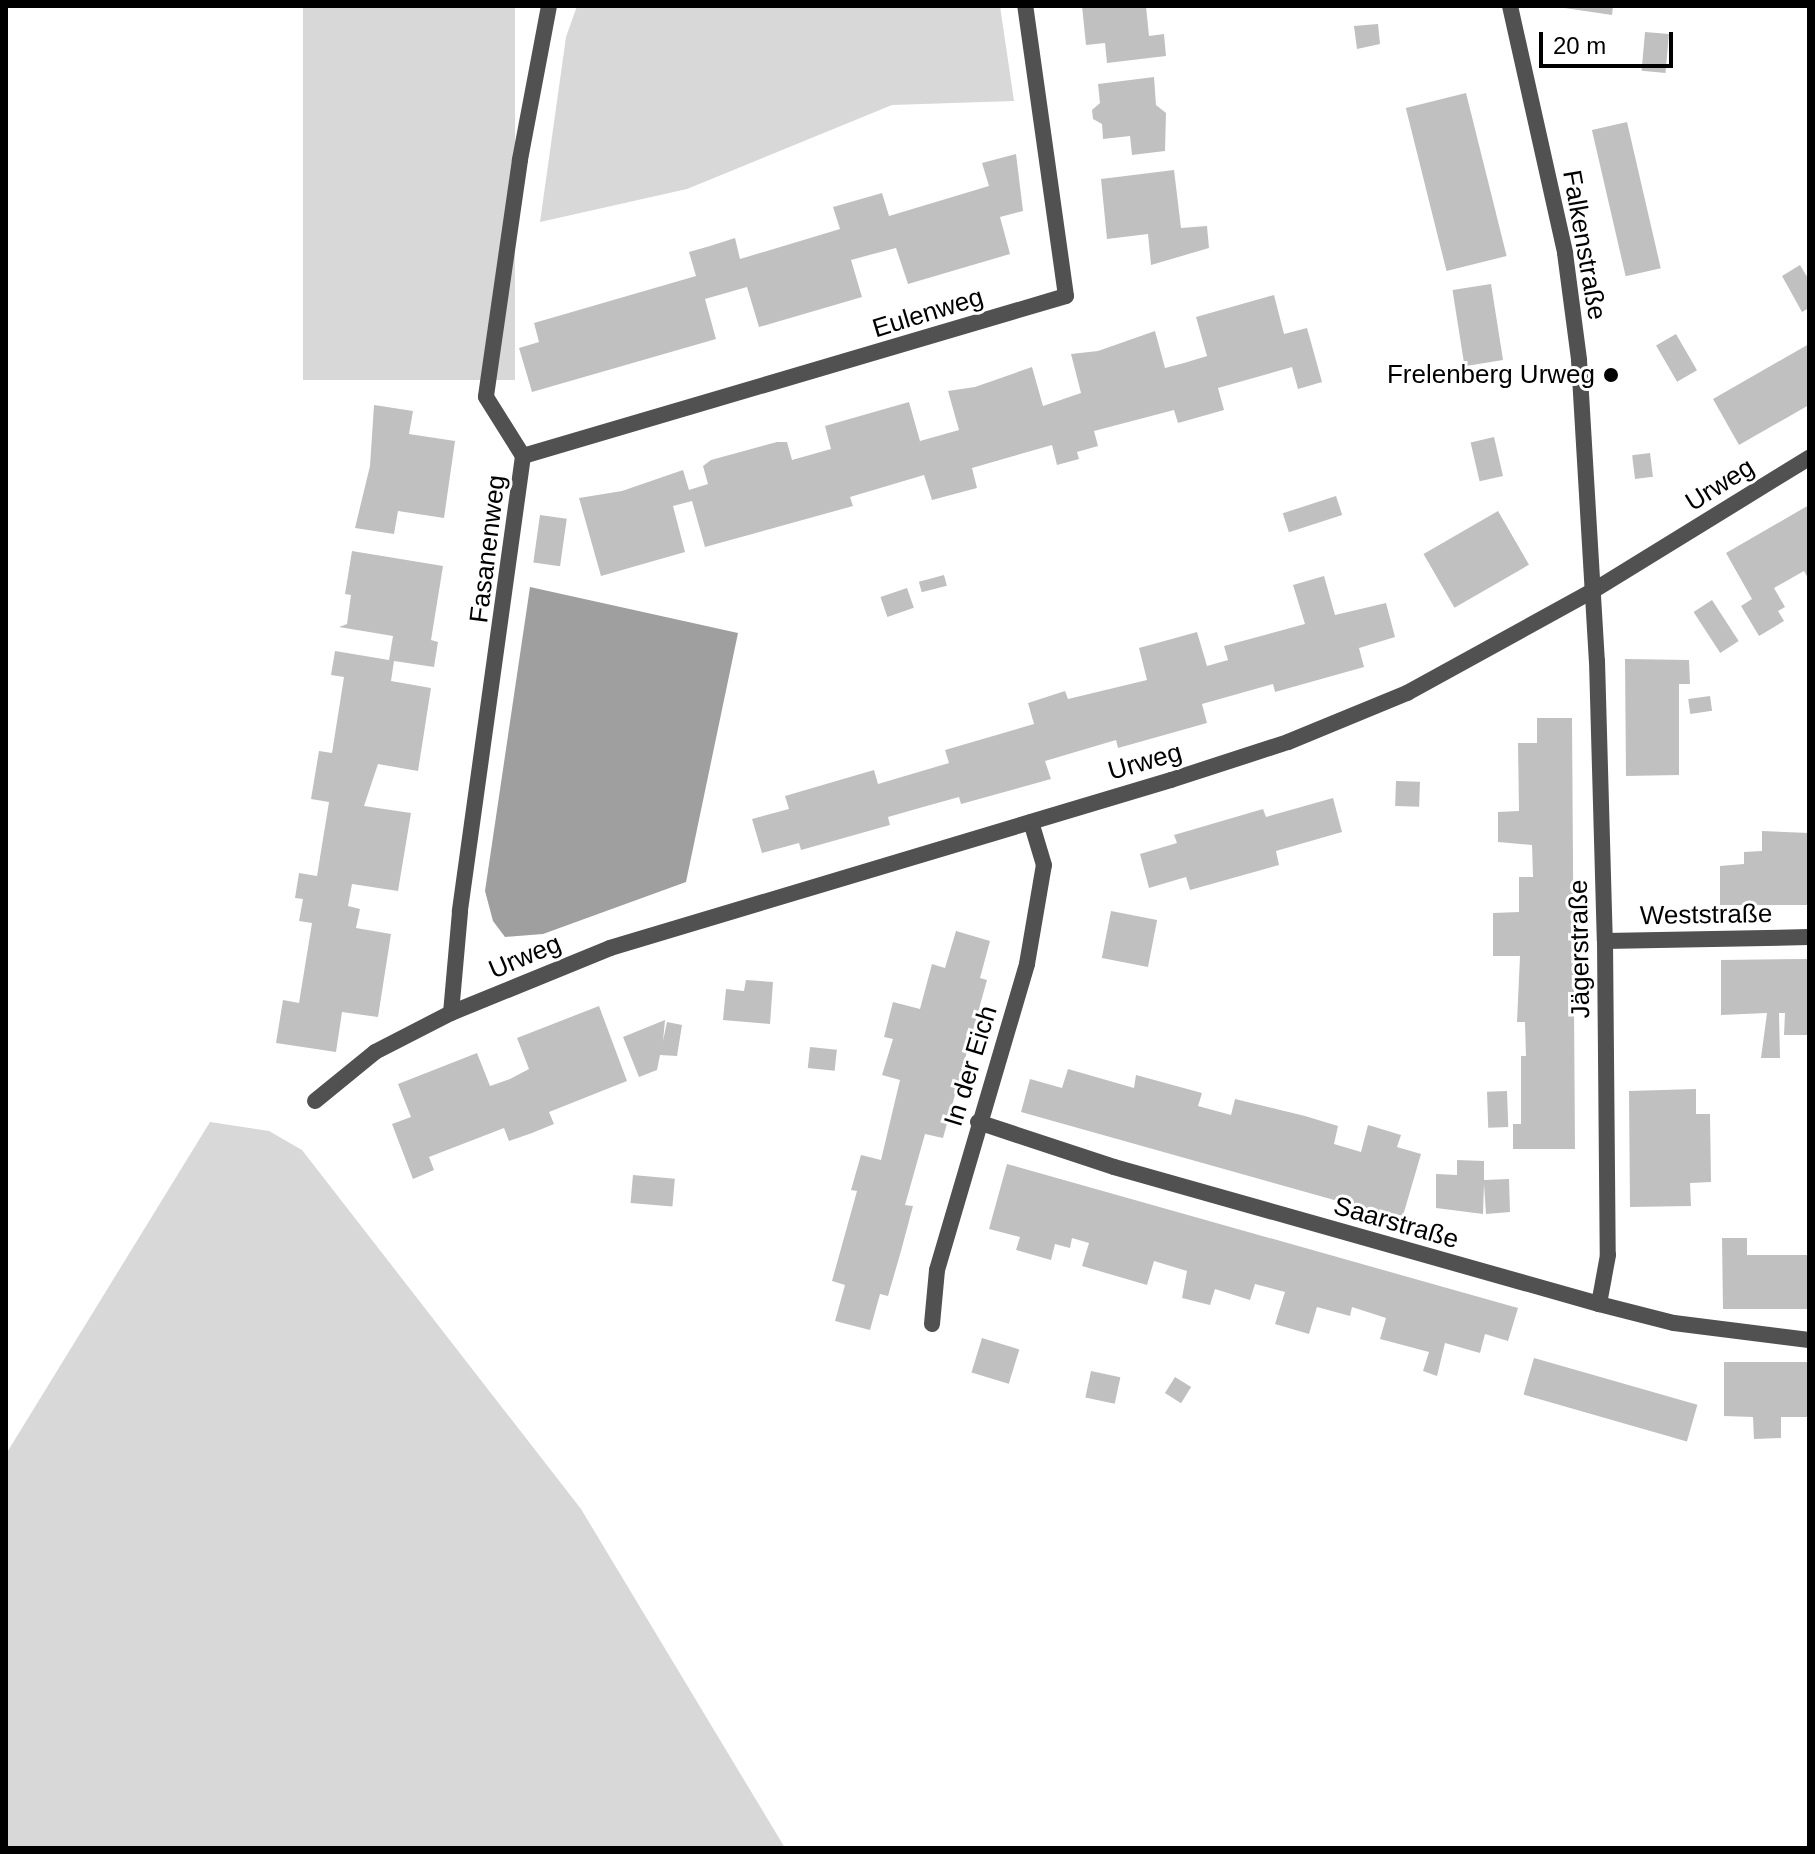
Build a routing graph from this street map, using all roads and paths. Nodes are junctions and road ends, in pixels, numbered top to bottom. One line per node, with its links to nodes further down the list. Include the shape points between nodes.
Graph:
1 (549, 6): 4 (street, Fasanenweg, via 520,160 486,397)
2 (1025, 6): 4 (street, Eulenweg, via 1066,296)
3 (1510, 6): 6 (street, Falkenstraße, via 1569,278 1579,360)
4 (523, 456): 10 (street, Fasanenweg, via 501,644 476,788)
5 (1809, 458): 6 (street, Urweg)
6 (1591, 592): 7 (street, Urweg, via 1407,693 1288,742); 9 (street, Jägerstraße)
7 (1031, 822): 10 (street, Urweg, via 610,948); 12 (street, In der Eich, via 1044,865 1027,964)
8 (1809, 937): 9 (street, Weststraße)
9 (1605, 941): 13 (street, Jägerstraße, via 1608,1255)
10 (451, 1013): 11 (street, Urweg, via 375,1052)
11 (315, 1101)
12 (978, 1122): 13 (street, Saarstraße, via 1114,1167); 14 (street, In der Eich, via 937,1270)
13 (1599, 1304): 15 (street, Saarstraße, via 1674,1323)
14 (932, 1324)
15 (1809, 1340)

